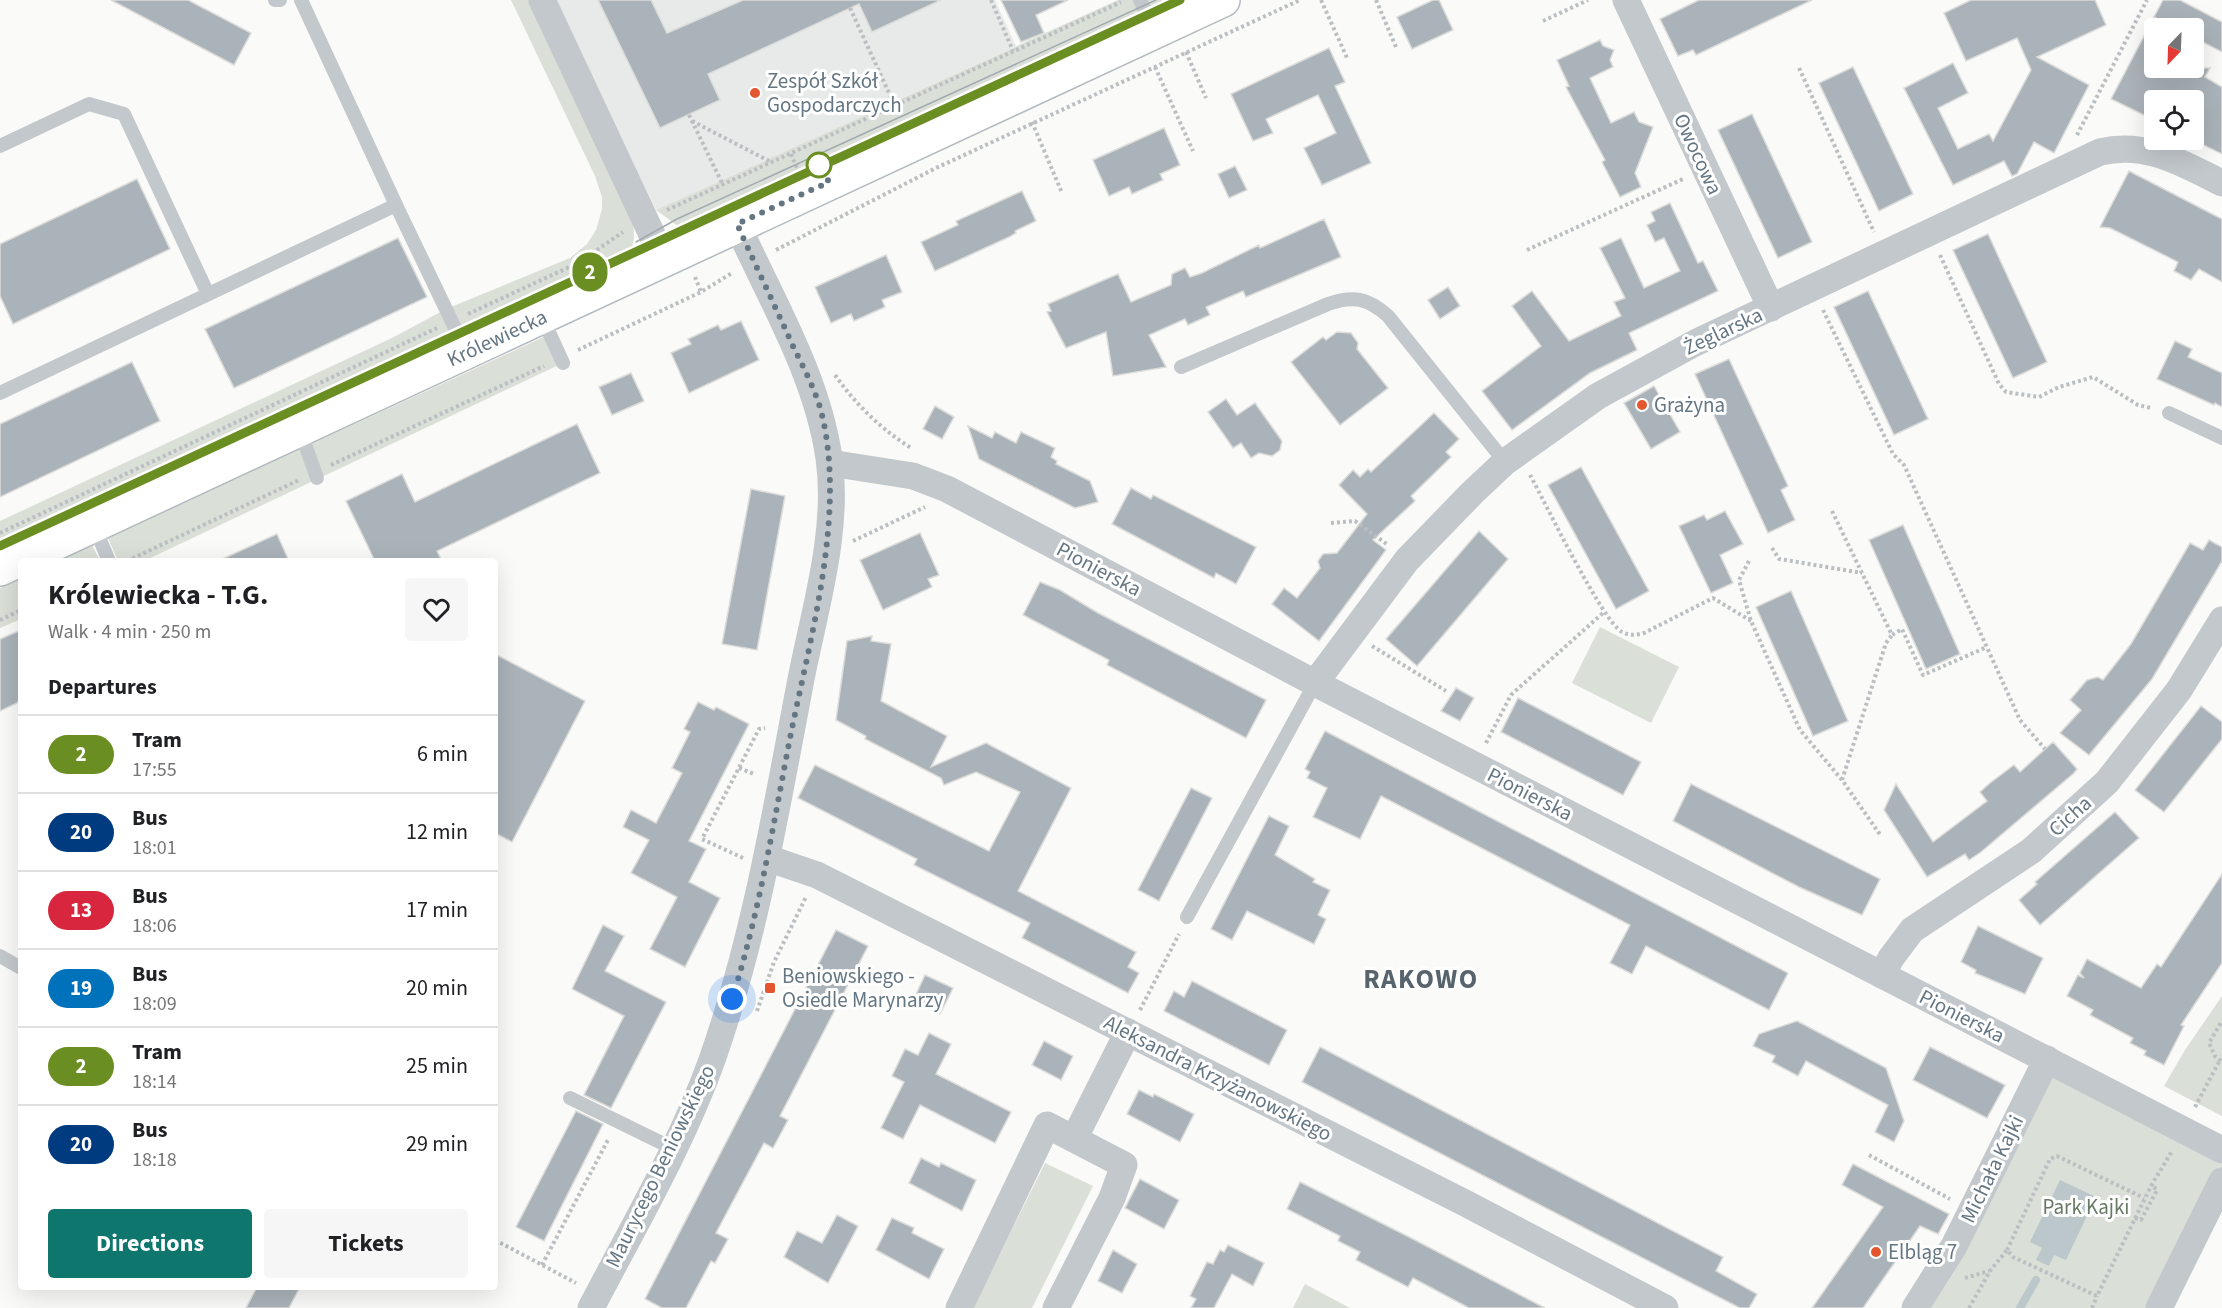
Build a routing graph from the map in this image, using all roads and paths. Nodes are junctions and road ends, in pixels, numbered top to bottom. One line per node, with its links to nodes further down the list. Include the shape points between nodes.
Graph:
1 (275, 0): 2 (lane)
2 (280, 0)
3 (301, 0): 38 (lane)
4 (542, 0): 39 (street)
5 (991, 0): 19 (path)
6 (1127, 0): 19 (path)
7 (1140, 0): 17 (lane)
8 (1223, 0): 17 (main road, Królewiecka)
9 (1300, 0): 20 (path)
10 (1321, 0): 21 (path)
11 (1376, 0): 18 (path)
12 (1588, 0): 16 (path)
13 (1626, 0): 33 (street, Owocowa)
14 (2148, 0): 34 (path)
15 (850, 8): 26 (path)
16 (1543, 21)
17 (1156, 31): 20 (path); 22 (path); 24 (main road, Królewiecka)
18 (1396, 47)
19 (1013, 51): 26 (path)
20 (1186, 53): 22 (path); 25 (path)
21 (1348, 60)
22 (1155, 67): 29 (path); 31 (path)
23 (1799, 68): 43 (path)
24 (1021, 93): 29 (path); 40 (main road, Królewiecka)
25 (1206, 98)
26 (895, 106): 32 (path)
27 (689, 115): 28 (path)
28 (692, 122): 32 (path); 36 (path)
29 (1033, 123): 37 (path); 45 (path, via 786,244)
30 (0, 146): 49 (lane, via 89,104 124,114)
31 (1193, 151)
32 (772, 162): 36 (path)
33 (1705, 168): 41 (path); 50 (street, Owocowa)
34 (2057, 173): 35 (street, Żeglarska, via 2100,152 2132,148 2170,157); 43 (street, Żeglarska)
35 (2222, 183)
36 (723, 185): 39 (path)
37 (1062, 193)
38 (396, 205): 49 (lane); 52 (lane)
39 (645, 220): 44 (street); 52 (path, via 578,263)
40 (737, 224): 44 (main road, Królewiecka); 45 (street, Maurycego Beniowskiego)
41 (1527, 250)
42 (1937, 250): 58 (path, via 2006,392 2039,397 2093,377 2138,405)
43 (1885, 254): 48 (street, Żeglarska)
44 (664, 260): 51 (main road, Królewiecka)
45 (766, 261): 46 (path); 63 (street, Maurycego Beniowskiego, via 822,414)
46 (729, 274): 47 (path); 54 (path, via 701,292)
47 (734, 279)
48 (1812, 289): 50 (street, Żeglarska); 87 (path, via 1893,454 1904,465)
49 (208, 294): 57 (lane)
50 (1771, 308): 62 (street, Żeglarska, via 1695,343 1598,396)
51 (542, 317): 53 (main road, Królewiecka); 54 (lane)
52 (452, 321): 53 (lane); 69 (path)
53 (467, 352): 59 (main road, Królewiecka)
54 (562, 361): 64 (path)
55 (1181, 367): 62 (lane, via 1339,300 1365,300 1388,316)
56 (832, 370): 61 (path, via 869,416)
57 (0, 393)
58 (2169, 413): 60 (lane)
59 (300, 430): 64 (lane); 68 (main road, Królewiecka)
60 (2222, 438)
61 (922, 454)
62 (1512, 458): 75 (street, Żeglarska); 81 (path)
63 (830, 463): 88 (street, Pionierska, via 913,476 947,489); 101 (street, Maurycego Beniowskiego, via 826,552)
64 (316, 475): 74 (path)
65 (927, 506): 70 (path)
66 (1832, 512): 79 (path)
67 (1331, 523): 75 (path, via 1361,524)
68 (94, 526): 72 (main road, Królewiecka); 73 (lane)
69 (0, 533)
70 (844, 544)
71 (1772, 548): 79 (path, via 1779,559)
72 (24, 558)
73 (108, 558)
74 (134, 558)
75 (1407, 560): 85 (street, Żeglarska)
76 (18, 561): 78 (main road, Królewiecka)
77 (1749, 561): 84 (path, via 1739,580)
78 (0, 569)
79 (1863, 573): 86 (path)
80 (18, 611): 82 (path)
81 (1604, 612): 84 (path, via 1613,625 1632,636 1713,598); 93 (path, via 1511,695 1485,747)
82 (0, 620)
83 (2222, 620): 105 (street, Cicha, via 2179,690 2107,782 2031,851 1912,930)
84 (1751, 621): 98 (path, via 1800,730)
85 (1352, 634): 88 (street, Żeglarska); 89 (path)
86 (1892, 635): 87 (path, via 1902,630 1923,675); 98 (path, via 1886,642)
87 (1987, 647): 94 (path, via 2020,720)
88 (1315, 683): 102 (lane); 105 (street, Pionierska)
89 (1446, 691)
90 (772, 727): 92 (path)
91 (759, 729): 96 (path)
92 (767, 738)
93 (1474, 741)
94 (2045, 749)
95 (756, 767): 97 (path)
96 (739, 768): 97 (path); 101 (path, via 702,839)
97 (754, 774): 99 (path)
98 (1842, 780): 100 (path)
99 (753, 781)
100 (1881, 836)
101 (752, 858): 106 (street, Aleksandra Krzyżanowskiego, via 817,875); 115 (street, Maurycego Beniowskiego, via 742,968 700,1089)
102 (1187, 917): 106 (path)
103 (0, 956): 104 (lane)
104 (18, 966)
105 (1882, 975): 108 (street, Pionierska)
106 (1134, 1021): 113 (street); 134 (street, Aleksandra Krzyżanowskiego)
107 (2222, 1021): 109 (path, via 2209,1043)
108 (2047, 1059): 117 (street, Pionierska); 123 (street, Michała Kajki)
109 (2221, 1060): 111 (path)
110 (570, 1098): 112 (lane)
111 (2194, 1109)
112 (617, 1122): 115 (lane); 127 (path)
113 (1074, 1139): 132 (street, via 1047,1125); 133 (street, via 1124,1165 1112,1198)
114 (2164, 1146): 116 (path)
115 (672, 1148): 131 (street, Maurycego Beniowskiego)
116 (2173, 1150): 118 (path); 121 (path)
117 (2222, 1150)
118 (2183, 1154)
119 (1869, 1155): 123 (path)
120 (2222, 1181): 138 (street)
121 (2151, 1186): 122 (path); 124 (path, via 2156,1192 2141,1221)
122 (2144, 1198): 124 (path); 126 (path, via 2057,1156 2050,1159)
123 (1971, 1210): 135 (street, Michała Kajki, via 1954,1246)
124 (2135, 1218): 130 (path)
125 (498, 1242): 127 (path)
126 (2007, 1250): 130 (path, via 2013,1257); 136 (path)
127 (542, 1265): 129 (path)
128 (584, 1274): 131 (path)
129 (571, 1280)
130 (2097, 1296): 137 (path)
131 (583, 1300)
132 (959, 1308)
133 (1056, 1308)
134 (1665, 1308)
135 (1915, 1308)
136 (1969, 1308)
137 (2092, 1308)
138 (2159, 1308)

